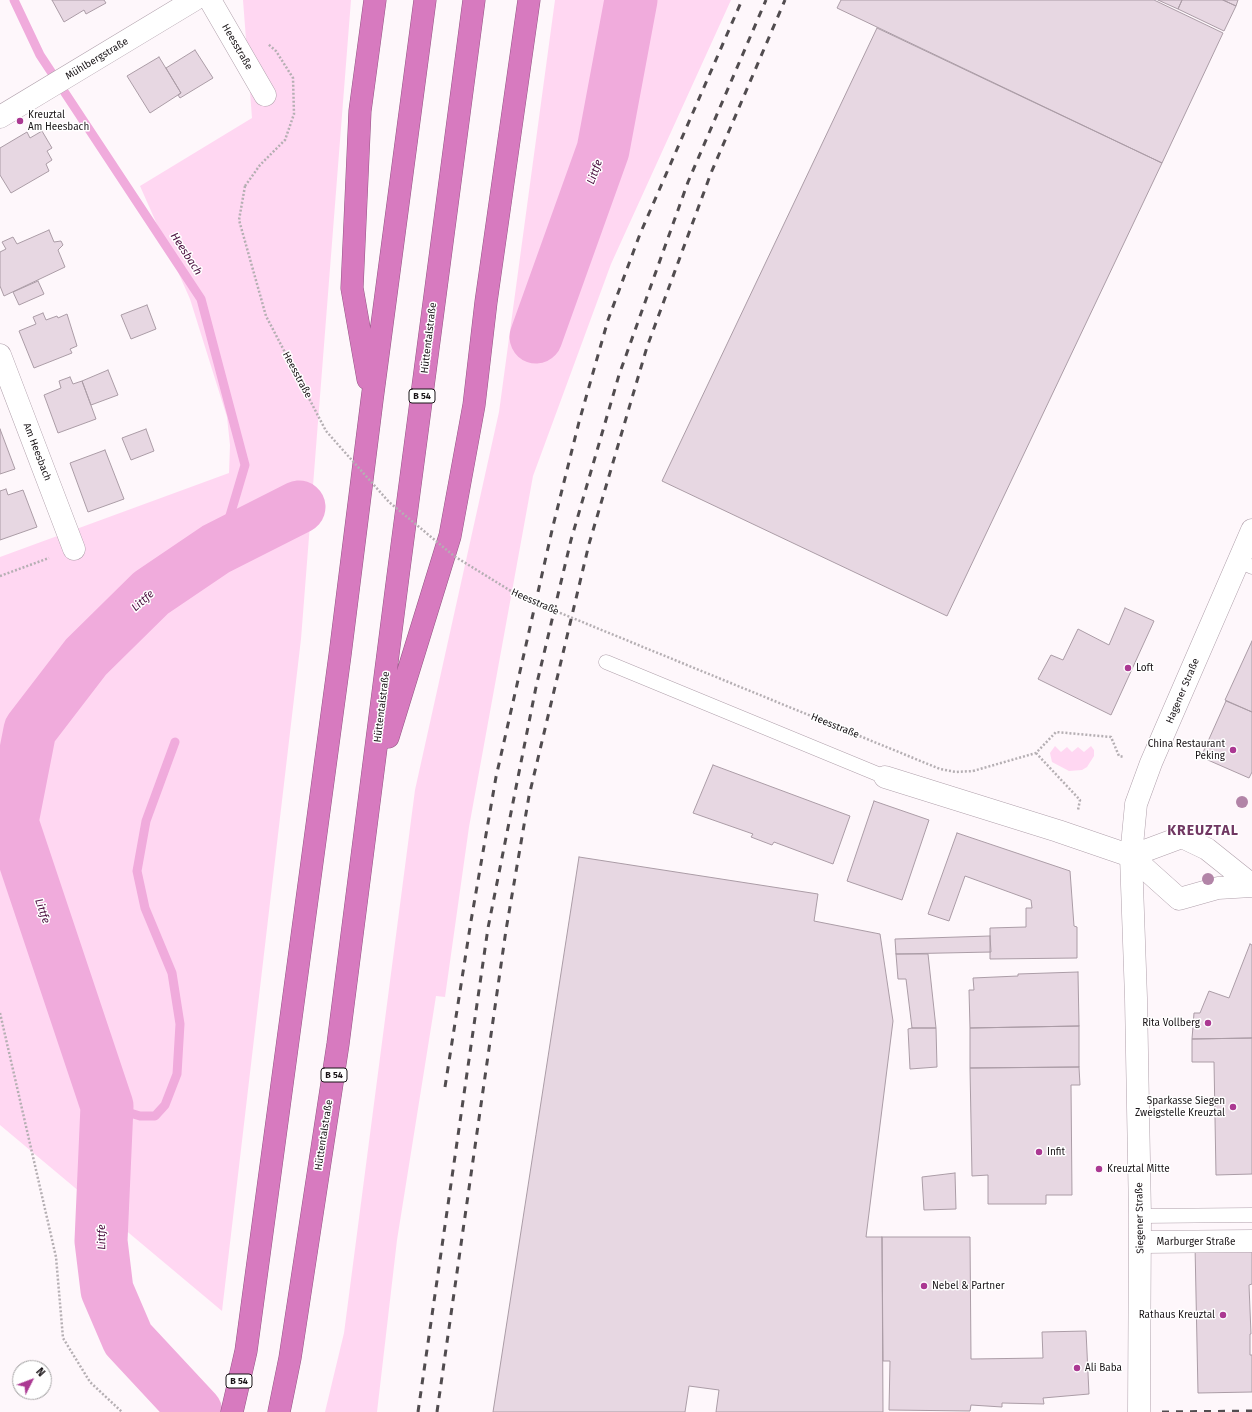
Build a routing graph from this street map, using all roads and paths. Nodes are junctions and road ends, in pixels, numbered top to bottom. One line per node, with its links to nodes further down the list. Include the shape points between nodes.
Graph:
1 (194, 0): 8 (street, Mühlbergstraße)
2 (210, 0): 7 (street, Heesstraße)
3 (375, 0): 11 (highway, via 360,111 352,288)
4 (425, 0): 11 (highway, B 54)
5 (474, 0): 20 (highway, Hüttentalstraße / B 54)
6 (529, 0): 20 (highway, via 474,405 450,536)
7 (265, 95)
8 (0, 117)
9 (245, 186): 17 (path, Heesstraße, bridge, via 240,220 266,316 326,431 389,502 454,556 519,596 940,769 956,772 973,771)
10 (0, 355): 13 (street, Am Heesbach)
11 (372, 400): 30 (highway, B 54, via 246,1351)
12 (1252, 530): 14 (street, Hagener Straße)
13 (74, 549): 15 (path)
14 (1245, 564): 18 (street, Hagener Straße)
15 (0, 576)
16 (606, 662): 19 (lane)
17 (1036, 753): 18 (path, via 1056,732 1111,736 1120,756); 21 (path, via 1080,800)
18 (1151, 763): 22 (street, Hagener Straße, via 1136,804)
19 (885, 777): 21 (street)
20 (371, 791): 31 (highway, Hüttentalstraße / B 54, via 338,1044 290,1358)
21 (1073, 836): 22 (street)
22 (1131, 856): 23 (street, via 1179,899 1218,888); 23 (street, via 1182,837 1207,849); 26 (street, Siegener Straße)
23 (1252, 886)
24 (0, 1013): 29 (path, via 56,1257 63,1338 90,1382)
25 (1252, 1215): 26 (lane)
26 (1140, 1216): 28 (street, Siegener Straße)
27 (1252, 1241): 28 (street, Marburger Straße)
28 (1141, 1242): 32 (street, Siegener Straße)
29 (122, 1412)
30 (232, 1412)
31 (279, 1412)
32 (1139, 1412)

